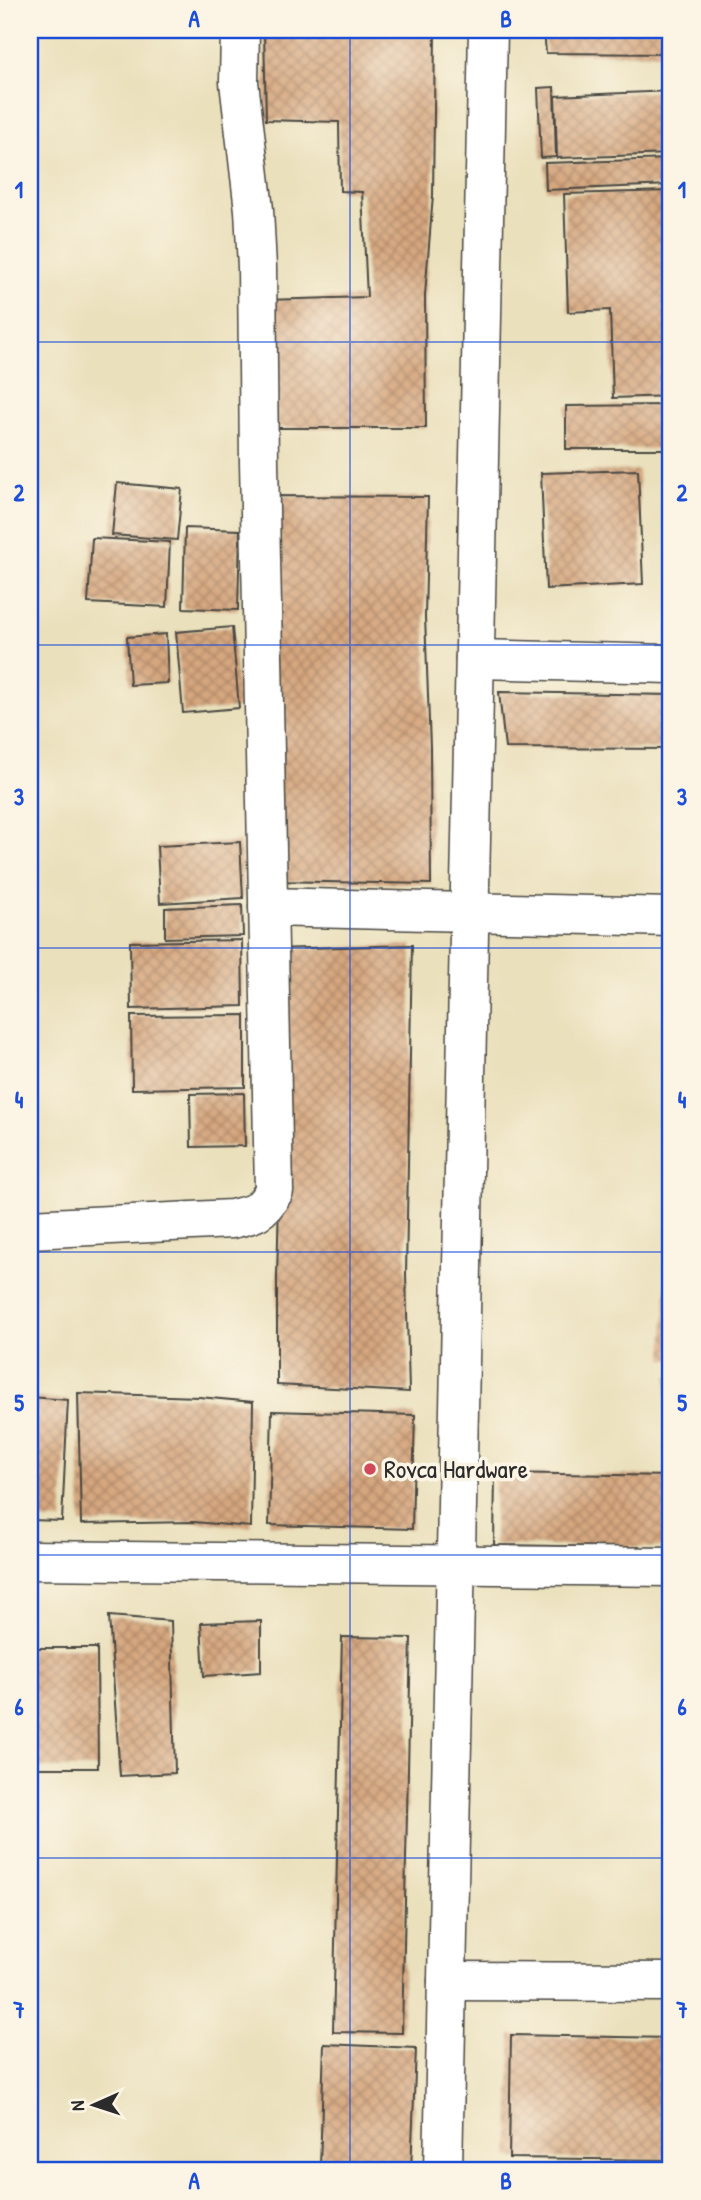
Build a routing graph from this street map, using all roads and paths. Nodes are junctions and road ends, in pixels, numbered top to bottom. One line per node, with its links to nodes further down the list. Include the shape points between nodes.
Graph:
1 (240, 30): 5 (street, via 239,82 257,267)
2 (488, 30): 3 (street)
3 (475, 659): 4 (street); 6 (street)
4 (671, 664)
5 (268, 907): 6 (street); 8 (street, via 275,1191 266,1206 253,1215 232,1219)
6 (469, 912): 7 (street); 10 (street)
7 (671, 917)
8 (30, 1229)
9 (30, 1560): 10 (street)
10 (456, 1563): 11 (street); 12 (street)
11 (671, 1567)
12 (447, 1981): 13 (street); 14 (street)
13 (671, 1982)
14 (443, 2170)

